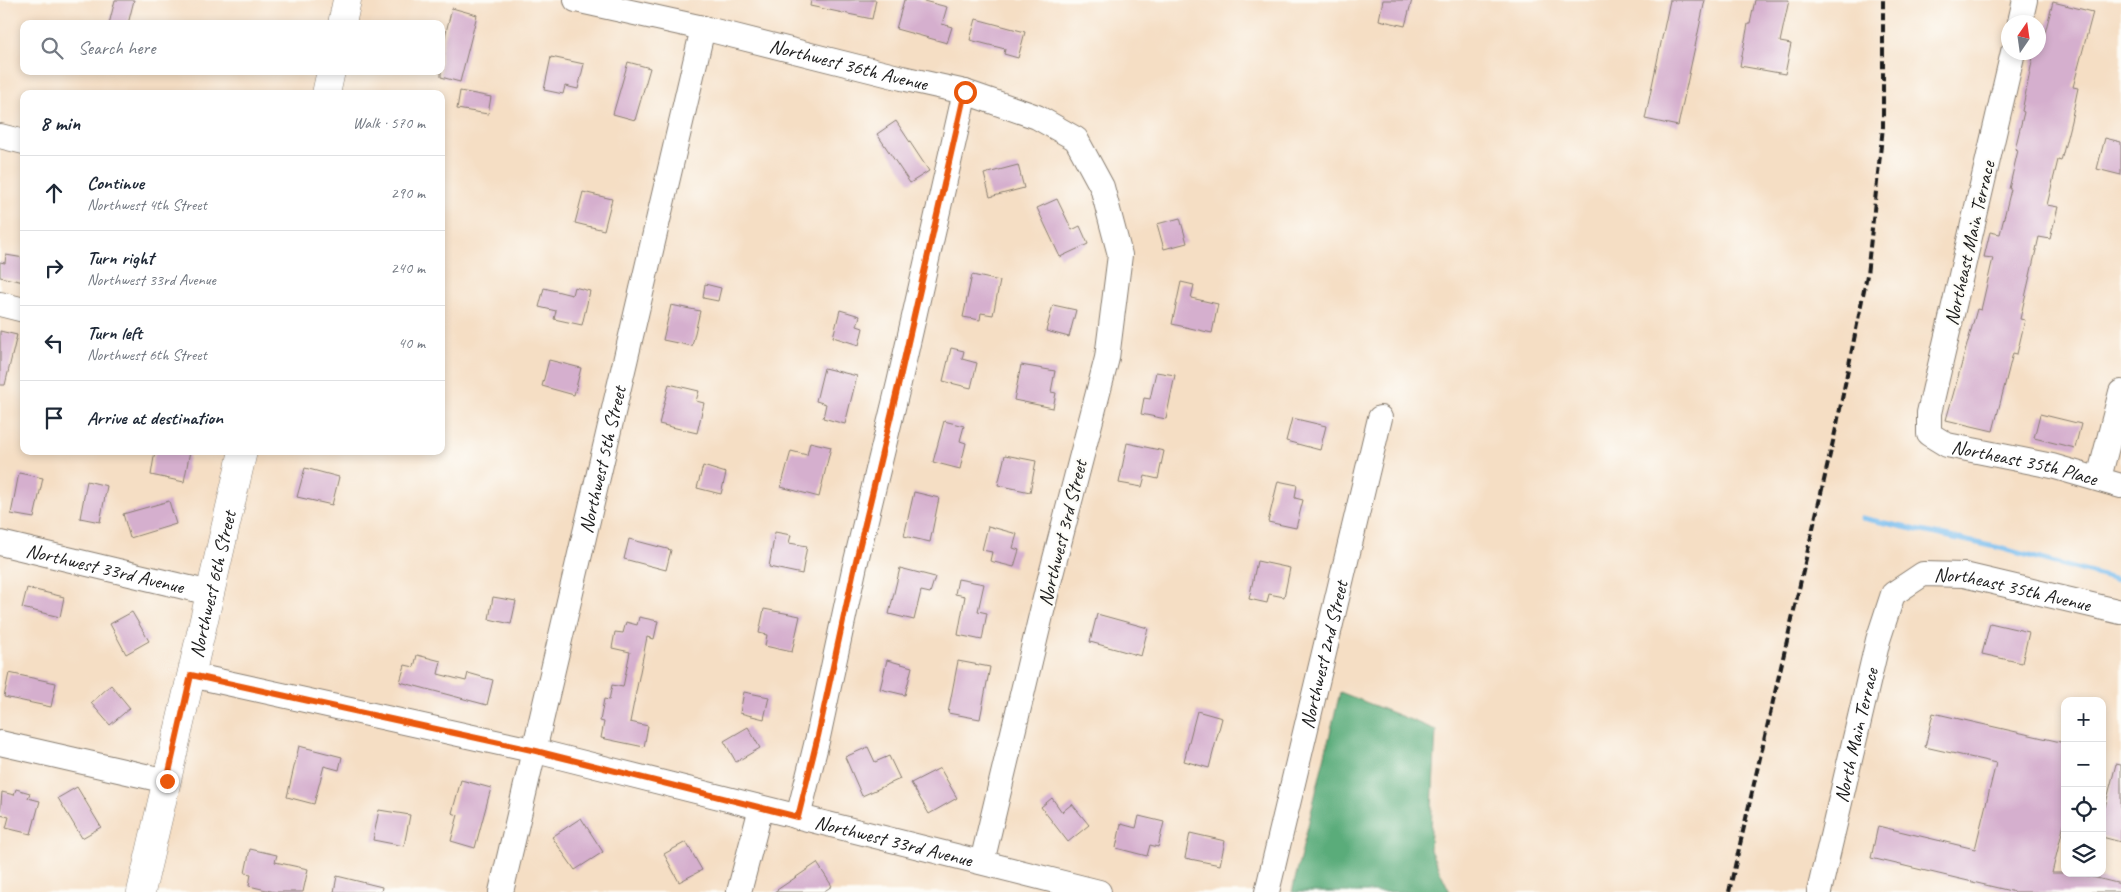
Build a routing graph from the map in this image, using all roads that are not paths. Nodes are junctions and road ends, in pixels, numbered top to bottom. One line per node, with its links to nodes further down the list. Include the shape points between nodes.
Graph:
1 (347, 0): 5 (main road)
2 (576, 0): 6 (street, Northwest 36th Avenue)
3 (2025, 0): 4 (street)
4 (2022, 15)
5 (343, 20)
6 (704, 28): 10 (street, Northwest 36th Avenue); 28 (street, Northwest 5th Street)
7 (2011, 60): 18 (street, Northeast Main Terrace, via 1929,413)
8 (330, 75): 9 (main road)
9 (327, 90)
10 (965, 92): 13 (street, Northwest 36th Avenue, via 1037,117 1076,140 1102,187); 31 (street)
11 (0, 136): 12 (street)
12 (20, 141)
13 (1106, 202): 32 (street, Northwest 3rd Street, via 1120,255 1106,358)
14 (0, 304): 15 (street)
15 (20, 309)
16 (2121, 392): 20 (street)
17 (1380, 418): 37 (street, Northwest 2nd Street)
18 (1930, 434): 20 (street, Northeast 35th Place, via 1947,445)
19 (242, 455): 24 (main road, Northwest 6th Street)
20 (2099, 478): 21 (street, Northeast 35th Place)
21 (2121, 486)
22 (0, 543): 24 (street, Northwest 33rd Avenue)
23 (1906, 585): 25 (street, Northeast 35th Avenue, via 1923,574 1964,575); 38 (street, North Main Terrace, via 1893,594 1878,640)
24 (210, 593): 26 (main road, Northwest 6th Street)
25 (2121, 612)
26 (191, 675): 28 (street, Northwest 33rd Avenue); 29 (main road, Northwest 6th Street)
27 (0, 743): 29 (street)
28 (536, 751): 30 (street, Northwest 33rd Avenue); 34 (street, Northwest 5th Street)
29 (167, 781): 33 (main road, Northwest 6th Street)
30 (760, 808): 31 (street, Northwest 33rd Avenue); 35 (street)
31 (798, 817): 32 (street, Northwest 33rd Avenue)
32 (982, 862): 36 (street, Northwest 33rd Avenue)
33 (141, 892)
34 (501, 892)
35 (740, 892)
36 (1100, 892)
37 (1266, 892)
38 (1819, 892)

